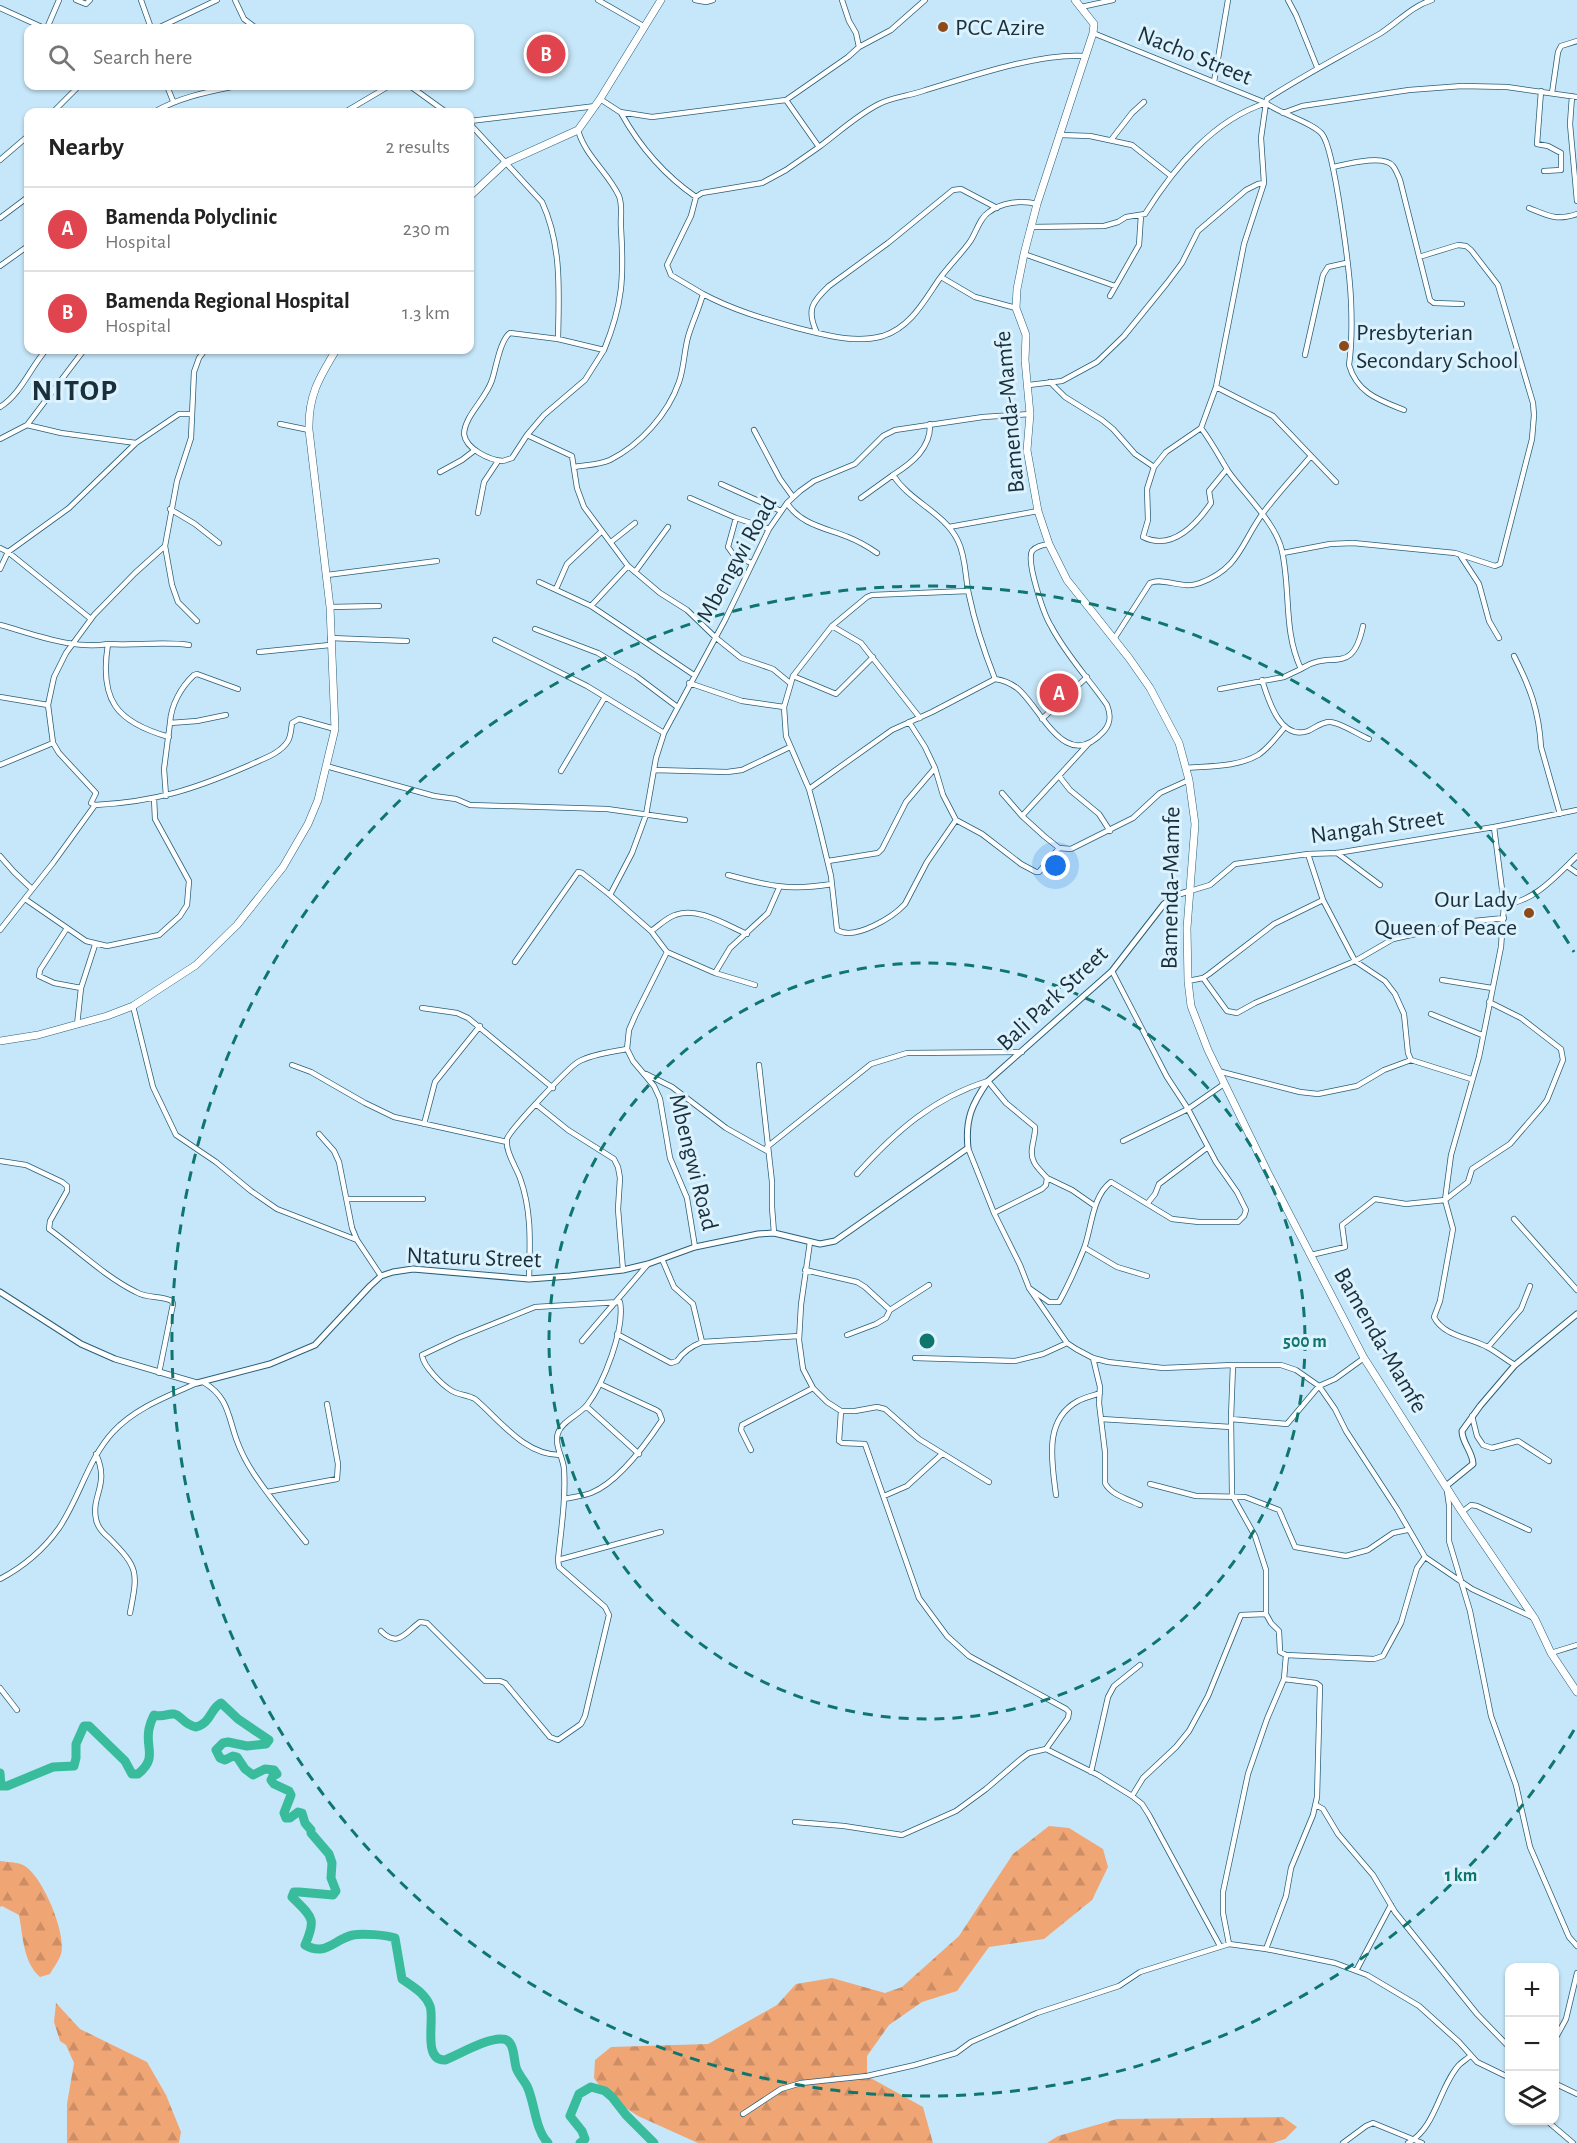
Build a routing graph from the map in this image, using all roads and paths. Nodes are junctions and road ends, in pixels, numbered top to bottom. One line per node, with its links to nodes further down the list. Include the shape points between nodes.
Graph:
1 (59, 0): 23 (street)
2 (76, 0): 3 (street, via 86,4)
3 (90, 0)
4 (141, 0): 24 (street)
5 (217, 0): 25 (street)
6 (235, 0): 21 (street)
7 (598, 0): 28 (street)
8 (661, 0): 28 (main road)
9 (695, 0): 10 (street)
10 (713, 0)
11 (843, 0): 31 (street)
12 (925, 0): 31 (street, via 891,30)
13 (1075, 0): 19 (main road)
14 (1113, 0): 19 (street)
15 (1228, 0): 34 (street)
16 (1288, 0): 33 (street)
17 (1432, 0): 18 (street, Nacho Street)
18 (1420, 2): 33 (street, Nacho Street, via 1383,31)
19 (1082, 7): 29 (main road, via 1094,24)
20 (0, 8): 22 (street)
21 (244, 19): 26 (street); 27 (street)
22 (36, 24)
23 (47, 24)
24 (150, 24)
25 (166, 24)
26 (246, 24)
27 (251, 24)
28 (645, 27): 43 (main road)
29 (1093, 33): 32 (main road, Bamenda-Mamfe); 34 (street, Nacho Street)
30 (1577, 41): 41 (street, via 1561,46 1558,52)
31 (859, 47): 44 (street)
32 (1085, 56): 58 (main road, Bamenda-Mamfe); 61 (street, via 1065,55 891,98)
33 (1317, 68): 47 (street, Nacho Street)
34 (1214, 82): 47 (street, Nacho Street)
35 (75, 90): 49 (street)
36 (169, 90): 45 (street)
37 (219, 90): 45 (street)
38 (381, 90): 51 (street)
39 (416, 90): 52 (street)
40 (1541, 91): 41 (street); 54 (street, via 1507,87 1409,90 1302,106); 65 (street, via 1537,144 1561,153 1561,170)
41 (1552, 93): 42 (street)
42 (1574, 96): 71 (street, via 1570,124)
43 (600, 99): 48 (main road); 53 (street)
44 (786, 100): 53 (street, via 652,117); 61 (street)
45 (173, 101): 50 (street)
46 (1144, 102): 60 (street)
47 (1266, 103): 54 (street); 66 (street, via 1246,110 1214,131); 67 (street, via 1261,138)
48 (596, 106): 55 (street); 57 (main road)
49 (57, 108)
50 (161, 108)
51 (352, 108)
52 (440, 108)
53 (620, 112): 69 (street, via 664,172)
54 (1283, 113): 64 (street, via 1322,134)
55 (474, 121)
56 (474, 127): 63 (street)
57 (578, 130): 63 (main road); 92 (street, via 621,204 621,298)
58 (1061, 135): 60 (street); 72 (main road, Bamenda-Mamfe)
59 (24, 139): 62 (street)
60 (1111, 140): 66 (street, via 1132,145)
61 (819, 147): 69 (street, via 762,183)
62 (0, 160)
63 (505, 163): 68 (main road); 91 (street, via 542,202 548,214 558,271)
64 (1333, 167): 81 (street, via 1376,160 1393,165); 82 (street)
65 (1544, 171)
66 (1171, 176): 75 (street)
67 (1264, 183): 98 (street, via 1246,189 1198,231 1167,283 1104,356 1062,381); 100 (street, via 1244,244)
68 (474, 192)
69 (696, 196): 86 (street, via 691,216 666,265 671,275)
70 (24, 200): 77 (street)
71 (1577, 201)
72 (1037, 204): 73 (street, via 1025,201); 78 (main road, Bamenda-Mamfe)
73 (997, 208): 84 (street, via 984,216 970,242); 90 (street, via 961,189 953,190 814,300 811,313)
74 (1529, 208): 76 (street, via 1552,218)
75 (1144, 214): 78 (street, via 1104,226); 85 (street, via 1140,215 1139,245)
76 (1577, 214)
77 (0, 218)
78 (1030, 227): 80 (main road, Bamenda-Mamfe)
79 (24, 249): 83 (street)
80 (1023, 254): 85 (street); 89 (main road, Bamenda-Mamfe)
81 (1419, 257): 88 (street, via 1430,300); 147 (street, via 1458,244 1471,250 1498,285 1533,403 1532,439 1500,564 1495,566)
82 (1346, 263): 97 (street, via 1328,267 1323,275); 102 (street, via 1351,298 1351,371 1366,394)
83 (0, 266)
84 (941, 277): 89 (street, via 975,297); 90 (street, via 908,322 884,335 859,340)
85 (1115, 286): 87 (street)
86 (703, 294): 90 (street, via 748,315); 117 (street, via 678,383 664,410 639,440 611,459)
87 (1110, 296)
88 (1462, 304)
89 (1016, 308): 99 (main road, Bamenda-Mamfe, via 1026,335)
90 (817, 333)
91 (558, 339): 92 (street); 114 (street, via 507,335 492,382 465,429 465,439)
92 (604, 350): 111 (street, via 585,380 543,415)
93 (43, 354): 101 (street)
94 (81, 354): 107 (street)
95 (202, 354): 103 (street, via 194,372)
96 (333, 354): 109 (main road, via 308,408)
97 (1305, 355)
98 (1050, 382): 99 (street); 118 (street, via 1065,397 1102,420 1135,454)
99 (1029, 385): 104 (main road, Bamenda-Mamfe)
100 (1216, 387): 108 (street); 115 (street, via 1273,416)
101 (0, 407)
102 (1404, 410)
103 (192, 414): 113 (street, via 179,414); 128 (street, via 191,438)
104 (1030, 414): 106 (street, Mbengwi Road); 130 (main road, Bamenda-Mamfe, via 1026,450)
105 (280, 424): 109 (street)
106 (930, 424): 121 (street, via 927,443); 124 (street, Mbengwi Road, via 883,436 855,464 814,481)
107 (27, 425): 112 (street); 113 (street)
108 (1200, 428): 118 (street, via 1166,452); 119 (street)
109 (309, 429): 153 (main road)
110 (754, 430): 124 (street)
111 (527, 435): 116 (street, via 512,458); 117 (street, via 571,455)
112 (0, 439)
113 (136, 443): 144 (street, via 69,508)
114 (475, 450): 116 (street); 120 (street)
115 (1311, 456): 122 (street); 132 (street)
116 (498, 461): 131 (street, via 484,482)
117 (574, 466): 138 (street, via 580,498)
118 (1154, 467): 119 (street, via 1147,489 1148,520 1143,534 1146,539 1162,541 1176,538 1205,512 1211,503 1209,491)
119 (1227, 469): 132 (street)
120 (440, 472)
121 (893, 476): 126 (street); 136 (street)
122 (1336, 482)
123 (721, 484): 129 (street)
124 (793, 497): 127 (street, Mbengwi Road)
125 (690, 498): 133 (street)
126 (861, 498)
127 (787, 503): 129 (street, Mbengwi Road); 145 (street, via 806,522 850,537)
128 (170, 509): 140 (street); 142 (street)
129 (781, 511): 137 (street, Mbengwi Road)
130 (1038, 511): 136 (street); 141 (main road, Bamenda-Mamfe)
131 (478, 513)
132 (1262, 515): 146 (street); 168 (street, via 1238,556 1213,577 1185,586 1157,580 1150,583)
133 (736, 518): 137 (street); 149 (street, via 728,547)
134 (635, 523): 139 (street)
135 (668, 527): 152 (street)
136 (949, 527): 156 (street, via 962,551)
137 (770, 529): 149 (street, Mbengwi Road)
138 (602, 531): 139 (street); 155 (street, via 567,564)
139 (611, 542): 150 (street)
140 (219, 543)
141 (1049, 544): 168 (main road, Bamenda-Mamfe, via 1067,579); 181 (street, via 1032,552 1034,578 1049,624)
142 (165, 546): 160 (street); 161 (street, via 178,602)
143 (0, 548): 144 (street)
144 (8, 552): 151 (street); 160 (street)
145 (877, 553)
146 (1283, 553): 147 (street, via 1353,543); 178 (street, via 1291,642)
147 (1460, 554): 167 (street, via 1479,584 1491,627)
148 (436, 561): 153 (street)
149 (751, 563): 166 (street, Mbengwi Road)
150 (628, 566): 152 (street); 158 (street)
151 (0, 568)
152 (635, 572): 166 (street, via 687,610)
153 (327, 575): 159 (main road)
154 (539, 582): 155 (street)
155 (556, 588): 158 (street)
156 (968, 591): 163 (street, via 872,594); 182 (street)
157 (379, 606): 159 (street)
158 (591, 606): 179 (street)
159 (330, 607): 170 (main road)
160 (91, 619): 172 (street)
161 (197, 621)
162 (0, 625): 172 (street)
163 (832, 626): 177 (street, via 854,638); 180 (street)
164 (1363, 626): 178 (street, via 1360,642 1349,657 1317,661)
165 (535, 629): 191 (street, via 598,653)
166 (715, 637): 179 (street, Mbengwi Road); 185 (street, via 741,658 773,669)
167 (1499, 638)
168 (1114, 639): 209 (main road, Bamenda-Mamfe, via 1166,716)
169 (495, 640): 189 (street)
170 (330, 641): 171 (street); 175 (street); 199 (main road)
171 (407, 641)
172 (72, 644): 173 (street); 190 (street, via 54,677)
173 (108, 644): 174 (street); 201 (street, via 106,685 110,700 134,723)
174 (189, 645)
175 (260, 651)
176 (1514, 656): 221 (street, via 1533,697 1541,747)
177 (873, 657): 180 (street, via 836,694); 194 (street)
178 (1301, 669): 183 (street, via 1284,677)
179 (694, 675): 184 (street, Mbengwi Road)
180 (793, 676): 185 (street)
181 (1087, 677): 195 (street); 204 (street, via 1110,714 1107,728)
182 (995, 679): 194 (street); 195 (street, via 1018,688)
183 (1262, 680): 187 (street); 198 (street)
184 (689, 683): 191 (street, Mbengwi Road); 192 (street, via 742,701)
185 (790, 683): 192 (street)
186 (238, 689): 197 (street, via 194,675 176,700)
187 (1220, 689)
188 (0, 697): 190 (street)
189 (605, 697): 200 (street); 211 (street)
190 (48, 705): 203 (street)
191 (676, 706): 200 (street, Mbengwi Road)
192 (784, 707): 205 (street)
193 (226, 715): 197 (street)
194 (920, 718): 196 (street)
195 (1042, 719): 204 (street, via 1053,734 1066,742)
196 (909, 722): 208 (street); 214 (street, via 879,738)
197 (170, 723): 201 (street)
198 (1285, 727): 202 (street, via 1307,732 1332,722); 209 (street, via 1258,755 1247,760)
199 (334, 729): 207 (main road); 216 (street, via 295,720 288,741 274,754)
200 (664, 733): 210 (street, Mbengwi Road)
201 (169, 737): 216 (street, via 164,769)
202 (1369, 739)
203 (53, 742): 206 (street); 218 (street, via 96,793 91,803)
204 (1089, 743): 212 (street)
205 (790, 747): 210 (street, via 742,770); 214 (street)
206 (0, 765)
207 (326, 766): 220 (street, via 470,805); 263 (main road, via 308,824 283,867 237,926 196,965)
208 (935, 768): 224 (street); 232 (street, via 906,802 878,853)
209 (1186, 768): 213 (main road, Bamenda-Mamfe)
210 (654, 770): 220 (street, Mbengwi Road)
211 (561, 771)
212 (1059, 776): 222 (street); 226 (street, via 1099,813)
213 (1189, 780): 226 (street, via 1160,793 1137,815); 240 (main road, Bamenda-Mamfe, via 1195,824)
214 (809, 789): 232 (street)
215 (1002, 793): 222 (street)
216 (166, 796): 217 (street)
217 (154, 798): 218 (street); 250 (street, via 155,819 189,882 187,905 159,935)
218 (95, 805): 239 (street)
219 (1577, 810): 221 (street, Nangah Street)
220 (646, 814): 223 (street); 241 (street, Mbengwi Road, via 632,853)
221 (1560, 814): 225 (street, Nangah Street)
222 (1022, 816): 227 (street)
223 (685, 819)
224 (956, 820): 227 (street, via 1036,872); 236 (street, via 904,904 881,922 855,932 836,929)
225 (1494, 827): 228 (street, Nangah Street); 244 (street)
226 (1110, 831): 227 (street, via 1076,849)
227 (1059, 848)
228 (1337, 853): 229 (street, Nangah Street); 237 (street)
229 (1308, 854): 240 (street, Nangah Street, via 1235,864 1210,885); 243 (street)
230 (0, 856): 239 (street)
231 (1577, 856): 233 (street)
232 (828, 861): 236 (street)
233 (1567, 866): 234 (street); 244 (street, via 1523,901)
234 (1577, 873)
235 (728, 875): 238 (street)
236 (832, 885): 238 (street)
237 (1380, 885)
238 (779, 888): 249 (street, via 768,913)
239 (32, 889): 242 (street)
240 (1190, 891): 254 (street, Bali Park Street, via 1164,904); 258 (main road, Bamenda-Mamfe)
241 (610, 895): 248 (street); 253 (street, via 578,872)
242 (25, 899): 246 (street); 247 (street)
243 (1323, 900): 252 (street); 256 (street, via 1274,924)
244 (1504, 905): 245 (street)
245 (1504, 918): 252 (street, via 1393,939); 261 (street)
246 (67, 928): 250 (street); 260 (street, via 39,976)
247 (0, 930)
248 (651, 931): 249 (street, via 668,918 686,912); 251 (street)
249 (747, 934): 255 (street, via 727,952)
250 (95, 945): 260 (street)
251 (667, 952): 255 (street); 270 (street, via 629,1030)
252 (1355, 961): 256 (street, via 1237,1013 1227,1011); 272 (street, via 1385,981 1395,994 1404,1014)
253 (515, 962)
254 (1112, 971): 271 (street, Bali Park Street); 282 (street)
255 (716, 973): 259 (street)
256 (1203, 978): 258 (street)
257 (1442, 980): 261 (street)
258 (1188, 981): 275 (main road, Bamenda-Mamfe, via 1199,1030)
259 (755, 985)
260 (81, 988): 266 (street)
261 (1492, 988): 262 (street)
262 (1489, 1002): 268 (street); 295 (street, via 1512,1012 1561,1049 1563,1060 1541,1108 1510,1144 1472,1169 1468,1182)
263 (133, 1006): 266 (main road); 301 (street, via 153,1087 176,1135 277,1209)
264 (422, 1008): 267 (street, via 457,1013)
265 (1431, 1014): 268 (street)
266 (77, 1025): 269 (main road)
267 (480, 1026): 280 (street); 283 (street, via 435,1082)
268 (1482, 1035): 277 (street)
269 (0, 1041)
270 (627, 1049): 276 (street, Mbengwi Road); 280 (street, via 579,1061)
271 (1022, 1052): 278 (street, Bali Park Street); 289 (street, via 907,1053 886,1059 871,1065)
272 (1411, 1060): 275 (street, via 1357,1086 1318,1095); 277 (street)
273 (292, 1065): 283 (street, via 394,1117)
274 (759, 1065): 289 (street)
275 (1218, 1071): 279 (main road, Bamenda-Mamfe)
276 (645, 1073): 289 (street, via 672,1087 726,1128); 303 (street, Mbengwi Road, via 660,1100 670,1158 687,1198)
277 (1472, 1079): 295 (street, via 1451,1155)
278 (988, 1081): 288 (street, Bali Park Street, via 971,1110); 291 (street, via 956,1093 902,1128); 292 (street, via 1006,1103 1035,1127 1032,1158)
279 (1224, 1084): 282 (street); 305 (main road, Bamenda-Mamfe)
280 (553, 1088): 281 (street)
281 (537, 1105): 286 (street, via 515,1125); 308 (street, via 614,1159 620,1179)
282 (1188, 1109): 285 (street); 287 (street)
283 (424, 1124): 286 (street)
284 (319, 1134): 294 (street, via 339,1162)
285 (1123, 1140)
286 (507, 1142): 312 (street, via 527,1199)
287 (1208, 1147): 296 (street, via 1159,1184); 296 (street, via 1246,1210 1242,1220 1177,1220)
288 (968, 1148): 298 (street); 302 (street, Ntaturu Street, via 836,1241)
289 (767, 1149): 300 (street)
290 (0, 1161): 333 (street, via 26,1165 67,1186 49,1229 135,1292 172,1301)
291 (857, 1174)
292 (1047, 1178): 297 (street); 298 (street, via 1042,1190)
293 (423, 1198): 294 (street)
294 (347, 1199): 301 (street)
295 (1445, 1200): 305 (street, via 1406,1204 1375,1199 1342,1225 1345,1246); 327 (street, via 1453,1230 1434,1317 1454,1334)
296 (1147, 1204): 297 (street, via 1111,1182)
297 (1095, 1206): 304 (street)
298 (994, 1213): 315 (street)
299 (1514, 1219): 316 (street)
300 (774, 1233): 302 (street, Ntaturu Street); 303 (street, Ntaturu Street)
301 (357, 1240): 310 (street)
302 (810, 1242): 309 (street)
303 (695, 1247): 306 (street, Ntaturu Street)
304 (1084, 1248): 311 (street, via 1117,1267); 315 (street, via 1059,1302 1044,1299)
305 (1311, 1255): 330 (main road, Bamenda-Mamfe)
306 (662, 1259): 307 (street, Ntaturu Street); 325 (street, via 674,1287 693,1304)
307 (648, 1264): 308 (street, Ntaturu Street); 318 (street)
308 (623, 1270): 312 (street, Ntaturu Street)
309 (806, 1270): 319 (street, via 857,1282); 323 (street)
310 (381, 1276): 312 (street, Ntaturu Street, via 413,1269); 334 (street, Ntaturu Street, via 315,1345 270,1364)
311 (1147, 1276)
312 (529, 1279)
313 (929, 1285): 319 (street)
314 (1530, 1286): 327 (street, via 1521,1309)
315 (1029, 1288): 326 (street)
316 (1577, 1290)
317 (0, 1292): 333 (street, Ntaturu Street, via 81,1344)
318 (616, 1301): 321 (street, via 621,1306); 324 (street); 351 (street, via 536,1307 422,1355 446,1386 475,1399 523,1442 546,1454)
319 (890, 1310): 322 (street, via 876,1324)
320 (1577, 1314): 332 (street)
321 (617, 1334): 325 (street, via 671,1363); 336 (street)
322 (847, 1335)
323 (799, 1336): 325 (street); 338 (street, via 803,1369)
324 (582, 1341)
325 (702, 1342)
326 (1067, 1343): 328 (street, via 1015,1361); 329 (street)
327 (1488, 1347): 332 (street)
328 (915, 1358)
329 (1093, 1358): 331 (street, via 1163,1368); 339 (street)
330 (1364, 1358): 337 (street); 355 (main road, Bamenda-Mamfe)
331 (1233, 1365): 337 (street, via 1281,1365); 345 (street)
332 (1515, 1365): 343 (street)
333 (159, 1373): 335 (street, Ntaturu Street)
334 (203, 1382): 335 (street, Ntaturu Street); 356 (street, via 225,1404 237,1442)
335 (196, 1383): 348 (street, via 135,1414 114,1431)
336 (600, 1384): 341 (street); 349 (street, via 659,1412 662,1420)
337 (1319, 1386): 345 (street, via 1287,1424); 363 (street)
338 (813, 1388): 342 (street); 347 (street, via 742,1425)
339 (1100, 1393): 344 (street); 357 (street, via 1071,1406 1054,1429)
340 (327, 1404): 356 (street, via 337,1479)
341 (586, 1406): 349 (street); 351 (street, via 560,1429 556,1440)
342 (841, 1411): 350 (street, via 885,1409); 359 (street, via 838,1441 865,1444)
343 (1472, 1416): 352 (street, via 1483,1445 1492,1448 1518,1441); 355 (street, via 1462,1435 1473,1464)
344 (1101, 1419): 346 (street); 361 (street, via 1107,1488)
345 (1231, 1419): 346 (street)
346 (1231, 1427): 358 (street)
347 (751, 1450)
348 (96, 1454): 369 (street, via 60,1527 31,1558); 371 (street, via 102,1485 95,1516 97,1524 134,1567)
349 (639, 1454): 360 (street, via 603,1486)
350 (942, 1454): 353 (street); 359 (street, via 907,1486)
351 (560, 1455): 360 (street)
352 (1549, 1461)
353 (989, 1482)
354 (1150, 1484): 358 (street, via 1196,1496)
355 (1446, 1486): 362 (main road, Bamenda-Mamfe); 370 (street, via 1449,1541)
356 (267, 1492): 366 (street)
357 (1056, 1495)
358 (1232, 1495): 363 (street, via 1279,1510 1298,1549 1346,1556 1368,1550 1394,1533); 372 (street, via 1255,1536 1266,1570)
359 (884, 1497): 383 (street, via 919,1598 947,1636 969,1656 1068,1712 1068,1718)
360 (564, 1499): 368 (street)
361 (1140, 1505)
362 (1462, 1512): 364 (street, via 1470,1505 1477,1506); 373 (main road, Bamenda-Mamfe)
363 (1407, 1530): 367 (street)
364 (1529, 1530)
365 (661, 1532): 368 (street)
366 (306, 1542)
367 (1425, 1557): 370 (street); 377 (street, via 1417,1568 1401,1623 1383,1656)
368 (558, 1560): 374 (street, via 560,1567 609,1615 585,1716 581,1724 558,1740 550,1737 505,1683 485,1681 427,1623 420,1622 400,1638 388,1638)
369 (0, 1579)
370 (1462, 1581): 373 (street); 391 (street, via 1491,1716 1516,1785 1530,1847 1569,1937)
371 (130, 1613)
372 (1266, 1614): 377 (street, via 1279,1631 1280,1653); 385 (street, via 1241,1615 1208,1696 1189,1731 1143,1778)
373 (1535, 1618): 376 (main road, Bamenda-Mamfe)
374 (381, 1631)
375 (1577, 1645): 376 (street)
376 (1551, 1653): 381 (main road, Bamenda-Mamfe)
377 (1286, 1656): 379 (street)
378 (1140, 1665): 384 (street, via 1114,1686 1108,1697)
379 (1284, 1679): 386 (street, via 1320,1686); 389 (street, via 1248,1774 1223,1892)
380 (0, 1688): 382 (street)
381 (1577, 1692)
382 (17, 1710)
383 (1046, 1749): 384 (street); 387 (street, via 1021,1759 956,1810 902,1835)
384 (1091, 1772): 385 (street)
385 (1132, 1796): 390 (street, via 1149,1815)
386 (1316, 1805): 388 (street, via 1373,1875); 392 (street)
387 (795, 1822)
388 (1391, 1905): 393 (street); 396 (street)
389 (1229, 1944): 390 (street); 392 (street)
390 (1220, 1946): 401 (street, via 1148,1969 1109,1990 1037,2013 971,2042 956,2053 867,2076 801,2083 781,2089)
391 (1577, 1946)
392 (1266, 1949): 393 (street)
393 (1356, 1971): 397 (street, via 1419,2006)
394 (1577, 1973): 395 (street)
395 (1559, 2032)
396 (1505, 2044)
397 (1470, 2056): 398 (street); 403 (street, via 1459,2064 1426,2124)
398 (1505, 2076)
399 (1559, 2085): 400 (street)
400 (1577, 2094)
401 (744, 2114)
402 (1551, 2125): 406 (street)
403 (1410, 2142): 404 (street, via 1373,2123); 405 (street)
404 (1343, 2143)
405 (1422, 2143)
406 (1573, 2143)

